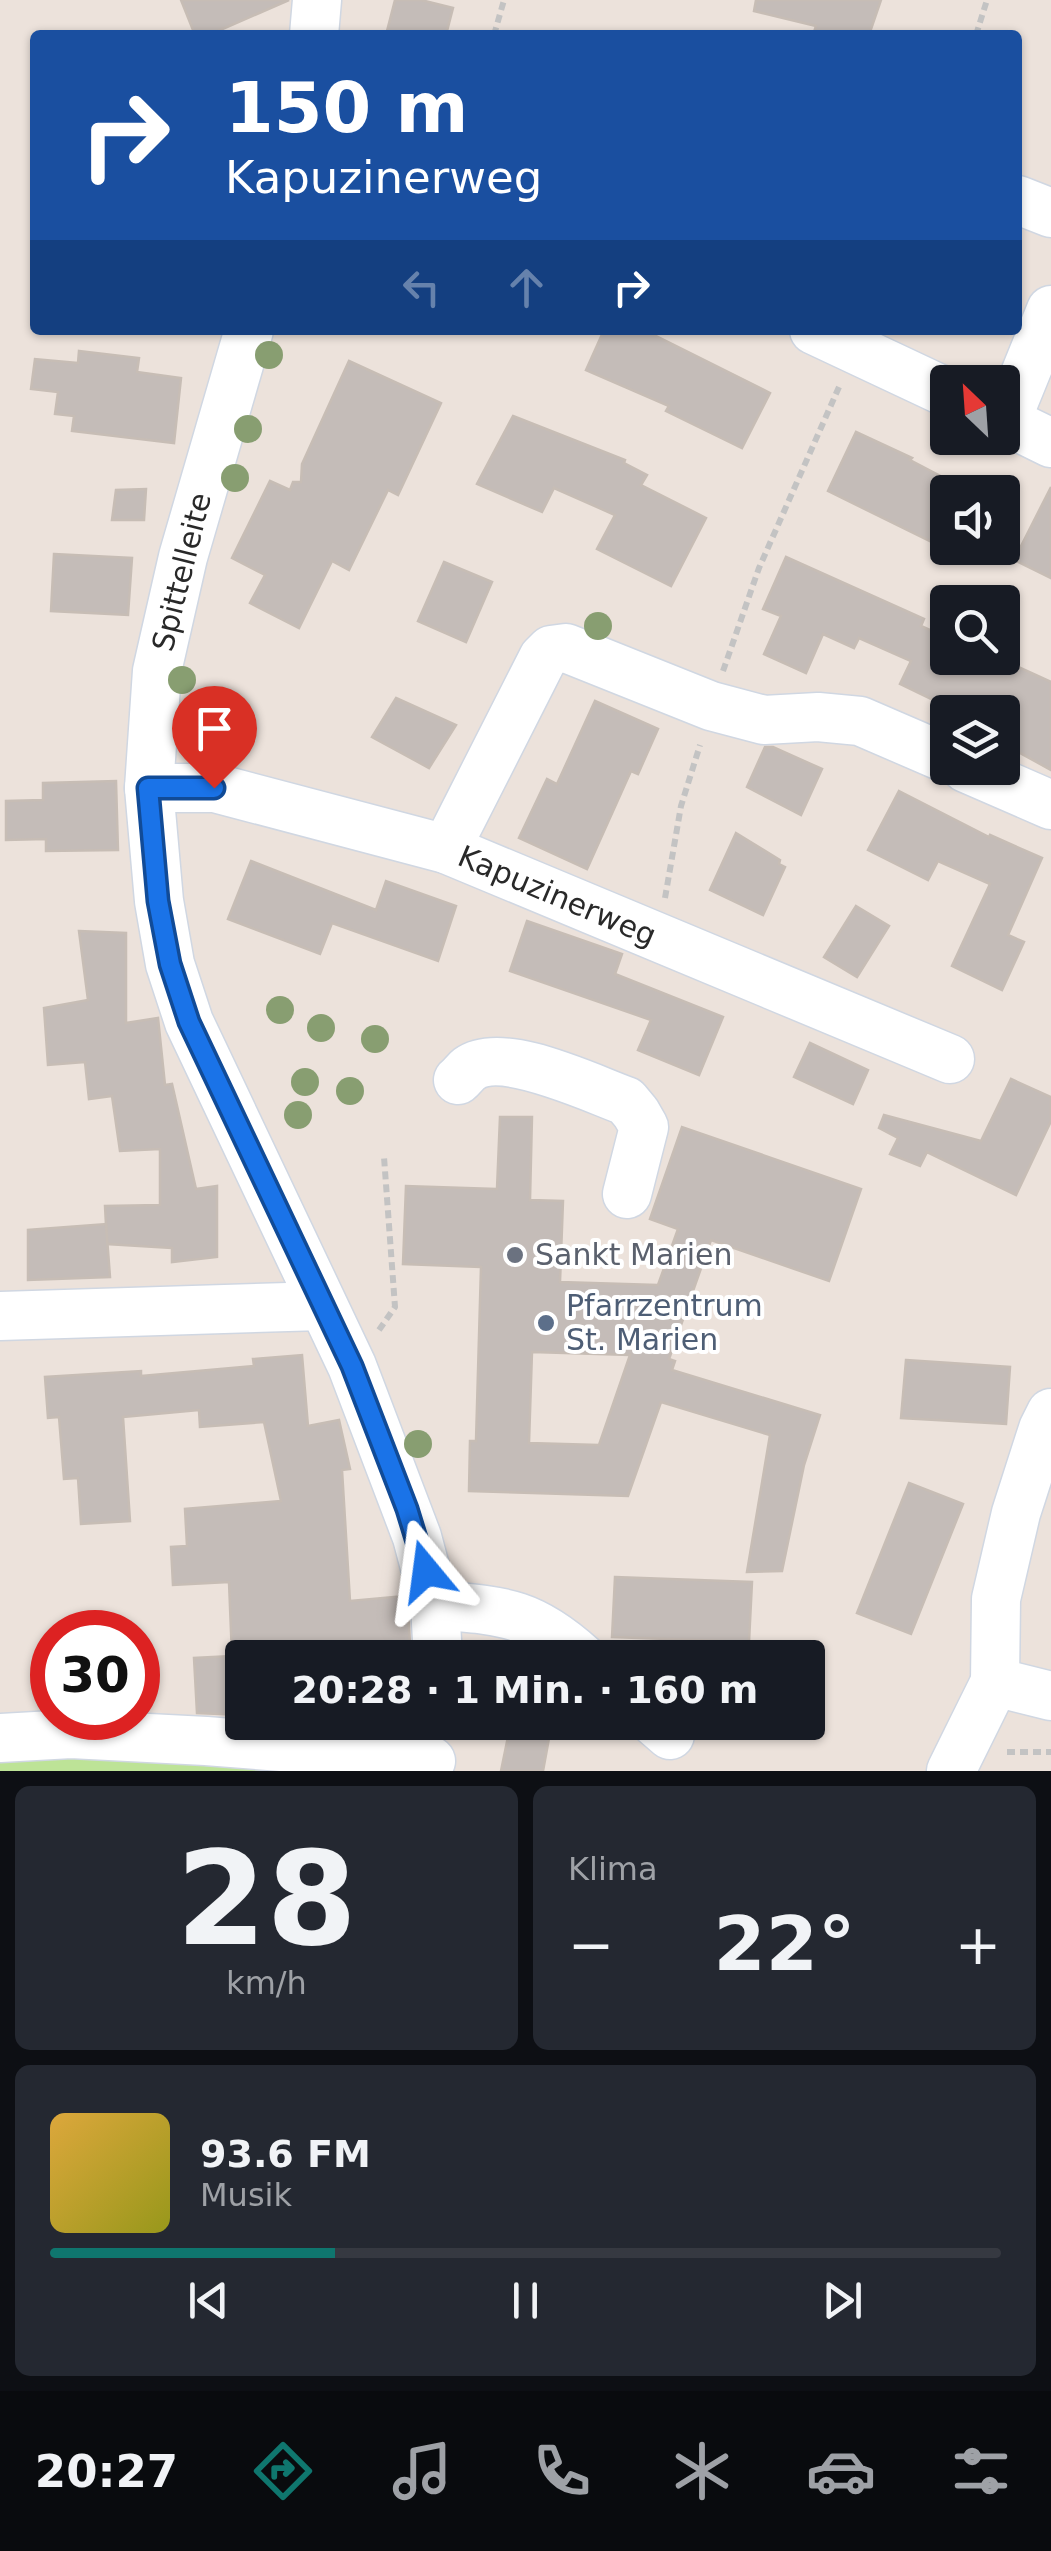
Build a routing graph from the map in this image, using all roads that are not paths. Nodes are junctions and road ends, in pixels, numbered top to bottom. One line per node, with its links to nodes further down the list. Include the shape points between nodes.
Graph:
1 (317, 0): 2 (street)
2 (314, 30)
3 (1022, 202): 4 (street)
4 (1051, 213)
5 (1051, 310): 8 (street)
6 (248, 335): 14 (street, Spittelleite, via 182,556 157,671)
7 (834, 340): 9 (street)
8 (1020, 383)
9 (930, 385)
10 (1020, 427): 11 (street)
11 (1051, 442)
12 (930, 751): 16 (street, via 860,720 764,720 566,648 552,650 542,658)
13 (1005, 785): 15 (street)
14 (148, 788): 16 (street, Kapuzinerweg, via 214,788); 20 (street, Spittelleite, via 158,901 189,1022)
15 (1051, 805)
16 (446, 849): 17 (street, Kapuzinerweg)
17 (950, 1059)
18 (458, 1080): 19 (street, via 471,1067 523,1063 626,1101 644,1127)
19 (627, 1194)
20 (322, 1306): 21 (street); 23 (street, Spittelleite, via 417,1536)
21 (0, 1316)
22 (1051, 1412): 26 (street, via 1016,1513 996,1599)
23 (435, 1605): 24 (street, Spittelleite); 25 (street, via 527,1619)
24 (437, 1640)
25 (562, 1640)
26 (994, 1682): 27 (street); 30 (street)
27 (1051, 1696)
28 (0, 1738): 29 (street, via 71,1734)
29 (432, 1751)
30 (951, 1771)

